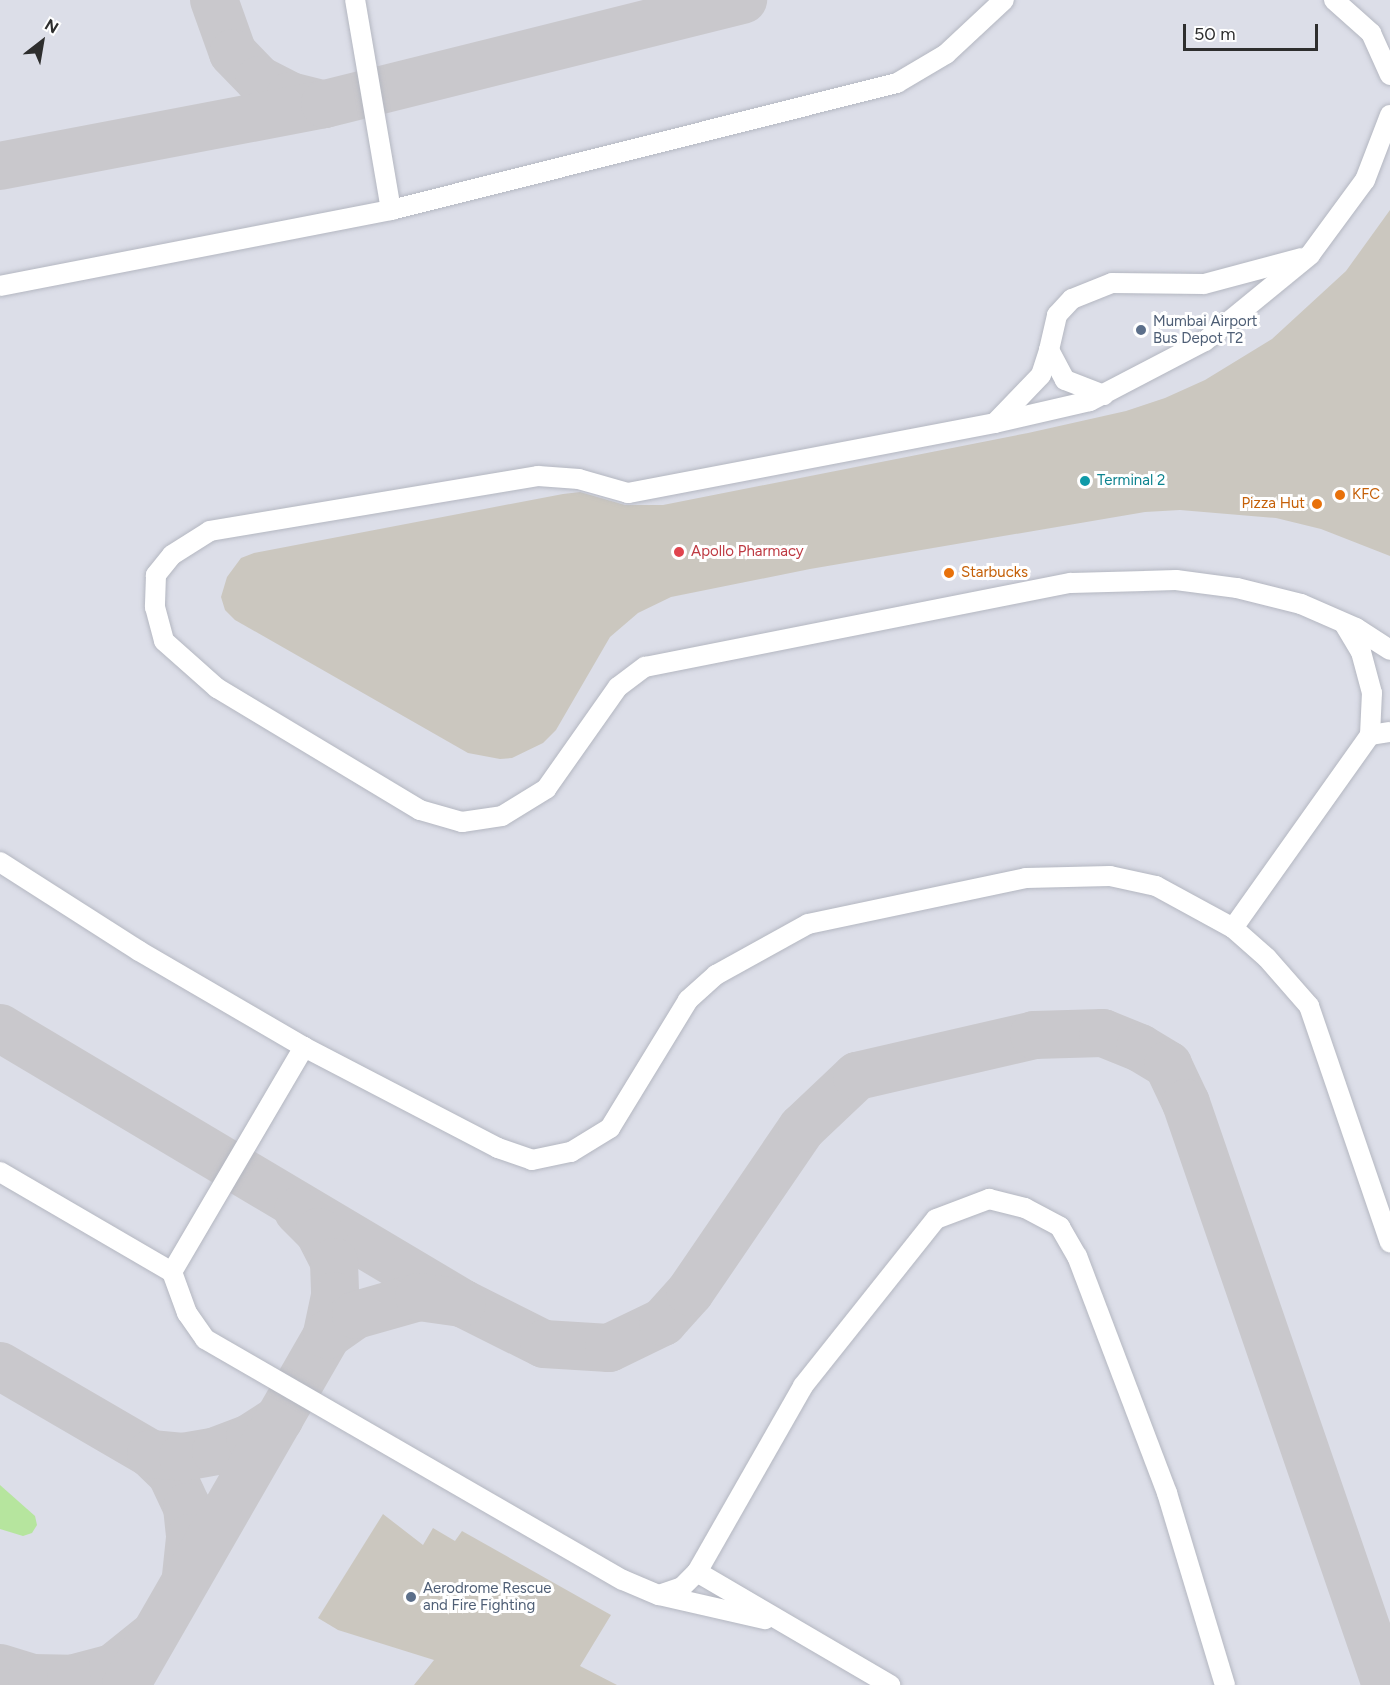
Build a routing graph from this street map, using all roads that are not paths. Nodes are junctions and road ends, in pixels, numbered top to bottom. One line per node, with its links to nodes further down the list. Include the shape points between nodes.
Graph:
1 (355, 0): 6 (lane)
2 (1004, 0): 6 (lane, via 946,54 897,83)
3 (1334, 0): 4 (lane, via 1371,33)
4 (1390, 75)
5 (1390, 115): 7 (lane, via 1365,180)
6 (391, 210): 8 (lane)
7 (1310, 255): 9 (lane, via 1254,274 1204,284 1112,283 1087,290 1057,315); 10 (lane, via 1205,341)
8 (0, 286)
9 (1049, 350): 10 (lane, via 1065,380); 11 (lane, via 1041,375)
10 (1104, 395): 11 (lane)
11 (995, 423): 12 (lane, via 628,493 579,479 538,476 210,531 172,555 156,575 155,607 164,641 217,688 420,810 462,822 502,816 546,789 618,687 645,668 691,656 1071,583 1176,580 1237,588 1301,604)
12 (1343, 623): 13 (lane); 15 (lane, via 1361,652 1372,693)
13 (1390, 650)
14 (1390, 732): 15 (lane)
15 (1370, 735): 17 (lane)
16 (0, 862): 18 (lane, via 140,951)
17 (1233, 928): 18 (lane, via 1156,886 1110,876 1026,878 808,924 716,975 688,1000 610,1128 571,1152 532,1160 498,1148); 20 (lane, via 1267,958 1309,1006)
18 (304, 1047): 21 (lane)
19 (0, 1172): 21 (lane)
20 (1390, 1242)
21 (172, 1272): 23 (lane, via 187,1313 205,1339 623,1580)
22 (697, 1572): 23 (lane, via 682,1587); 24 (lane); 26 (lane, via 802,1386 936,1219 989,1199 1025,1208 1060,1227 1077,1256 1167,1492)
23 (659, 1595): 24 (lane)
24 (783, 1623): 25 (lane)
25 (890, 1685)
26 (1225, 1685)

